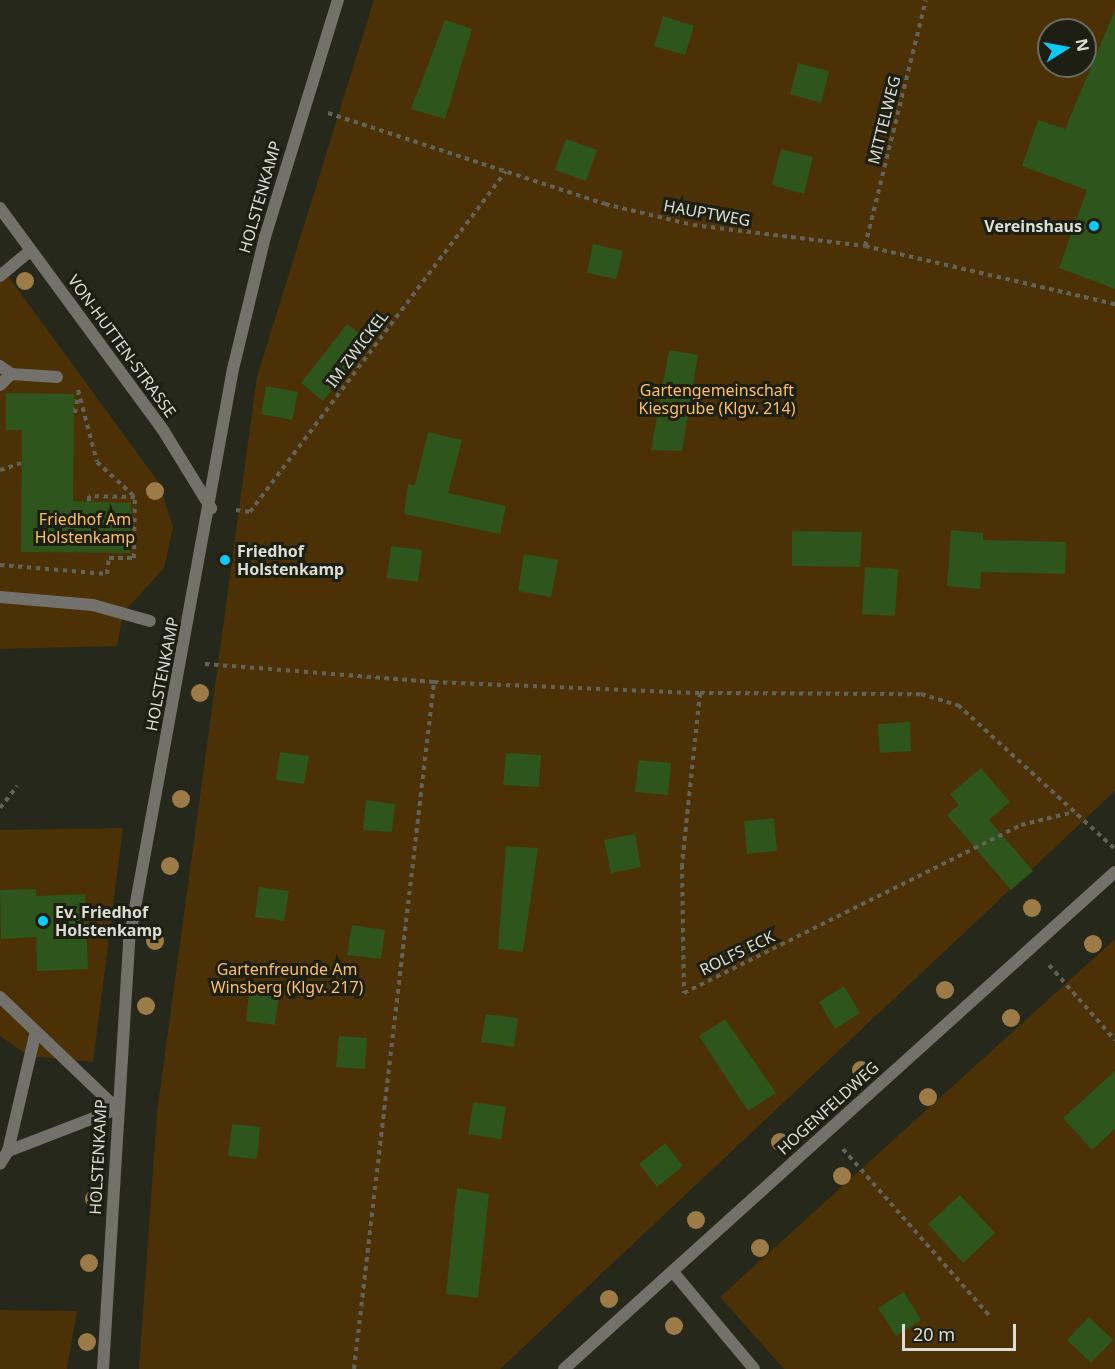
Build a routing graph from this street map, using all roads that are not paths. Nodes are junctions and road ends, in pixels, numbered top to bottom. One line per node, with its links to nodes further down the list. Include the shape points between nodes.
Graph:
1 (338, 0): 9 (street, HOLSTENKAMP, via 304,106 233,369)
2 (0, 208): 3 (street, VON-HUTTEN-STRASSE)
3 (31, 250): 4 (street); 9 (street, VON-HUTTEN-STRASSE, via 163,430)
4 (0, 276)
5 (0, 366): 6 (street)
6 (11, 374): 7 (street); 8 (street)
7 (57, 377)
8 (0, 385)
9 (212, 508): 15 (street, HOLSTENKAMP, via 129,941)
10 (0, 597): 11 (street, via 93,605)
11 (150, 621)
12 (1115, 872): 18 (street, HOGENFELDWEG)
13 (0, 997): 14 (street)
14 (35, 1035): 15 (street); 16 (street)
15 (117, 1109): 16 (street); 19 (street, HOLSTENKAMP)
16 (8, 1151): 17 (street)
17 (0, 1164)
18 (673, 1272): 20 (street, HOGENFELDWEG); 21 (street)
19 (103, 1369)
20 (564, 1369)
21 (754, 1369)

